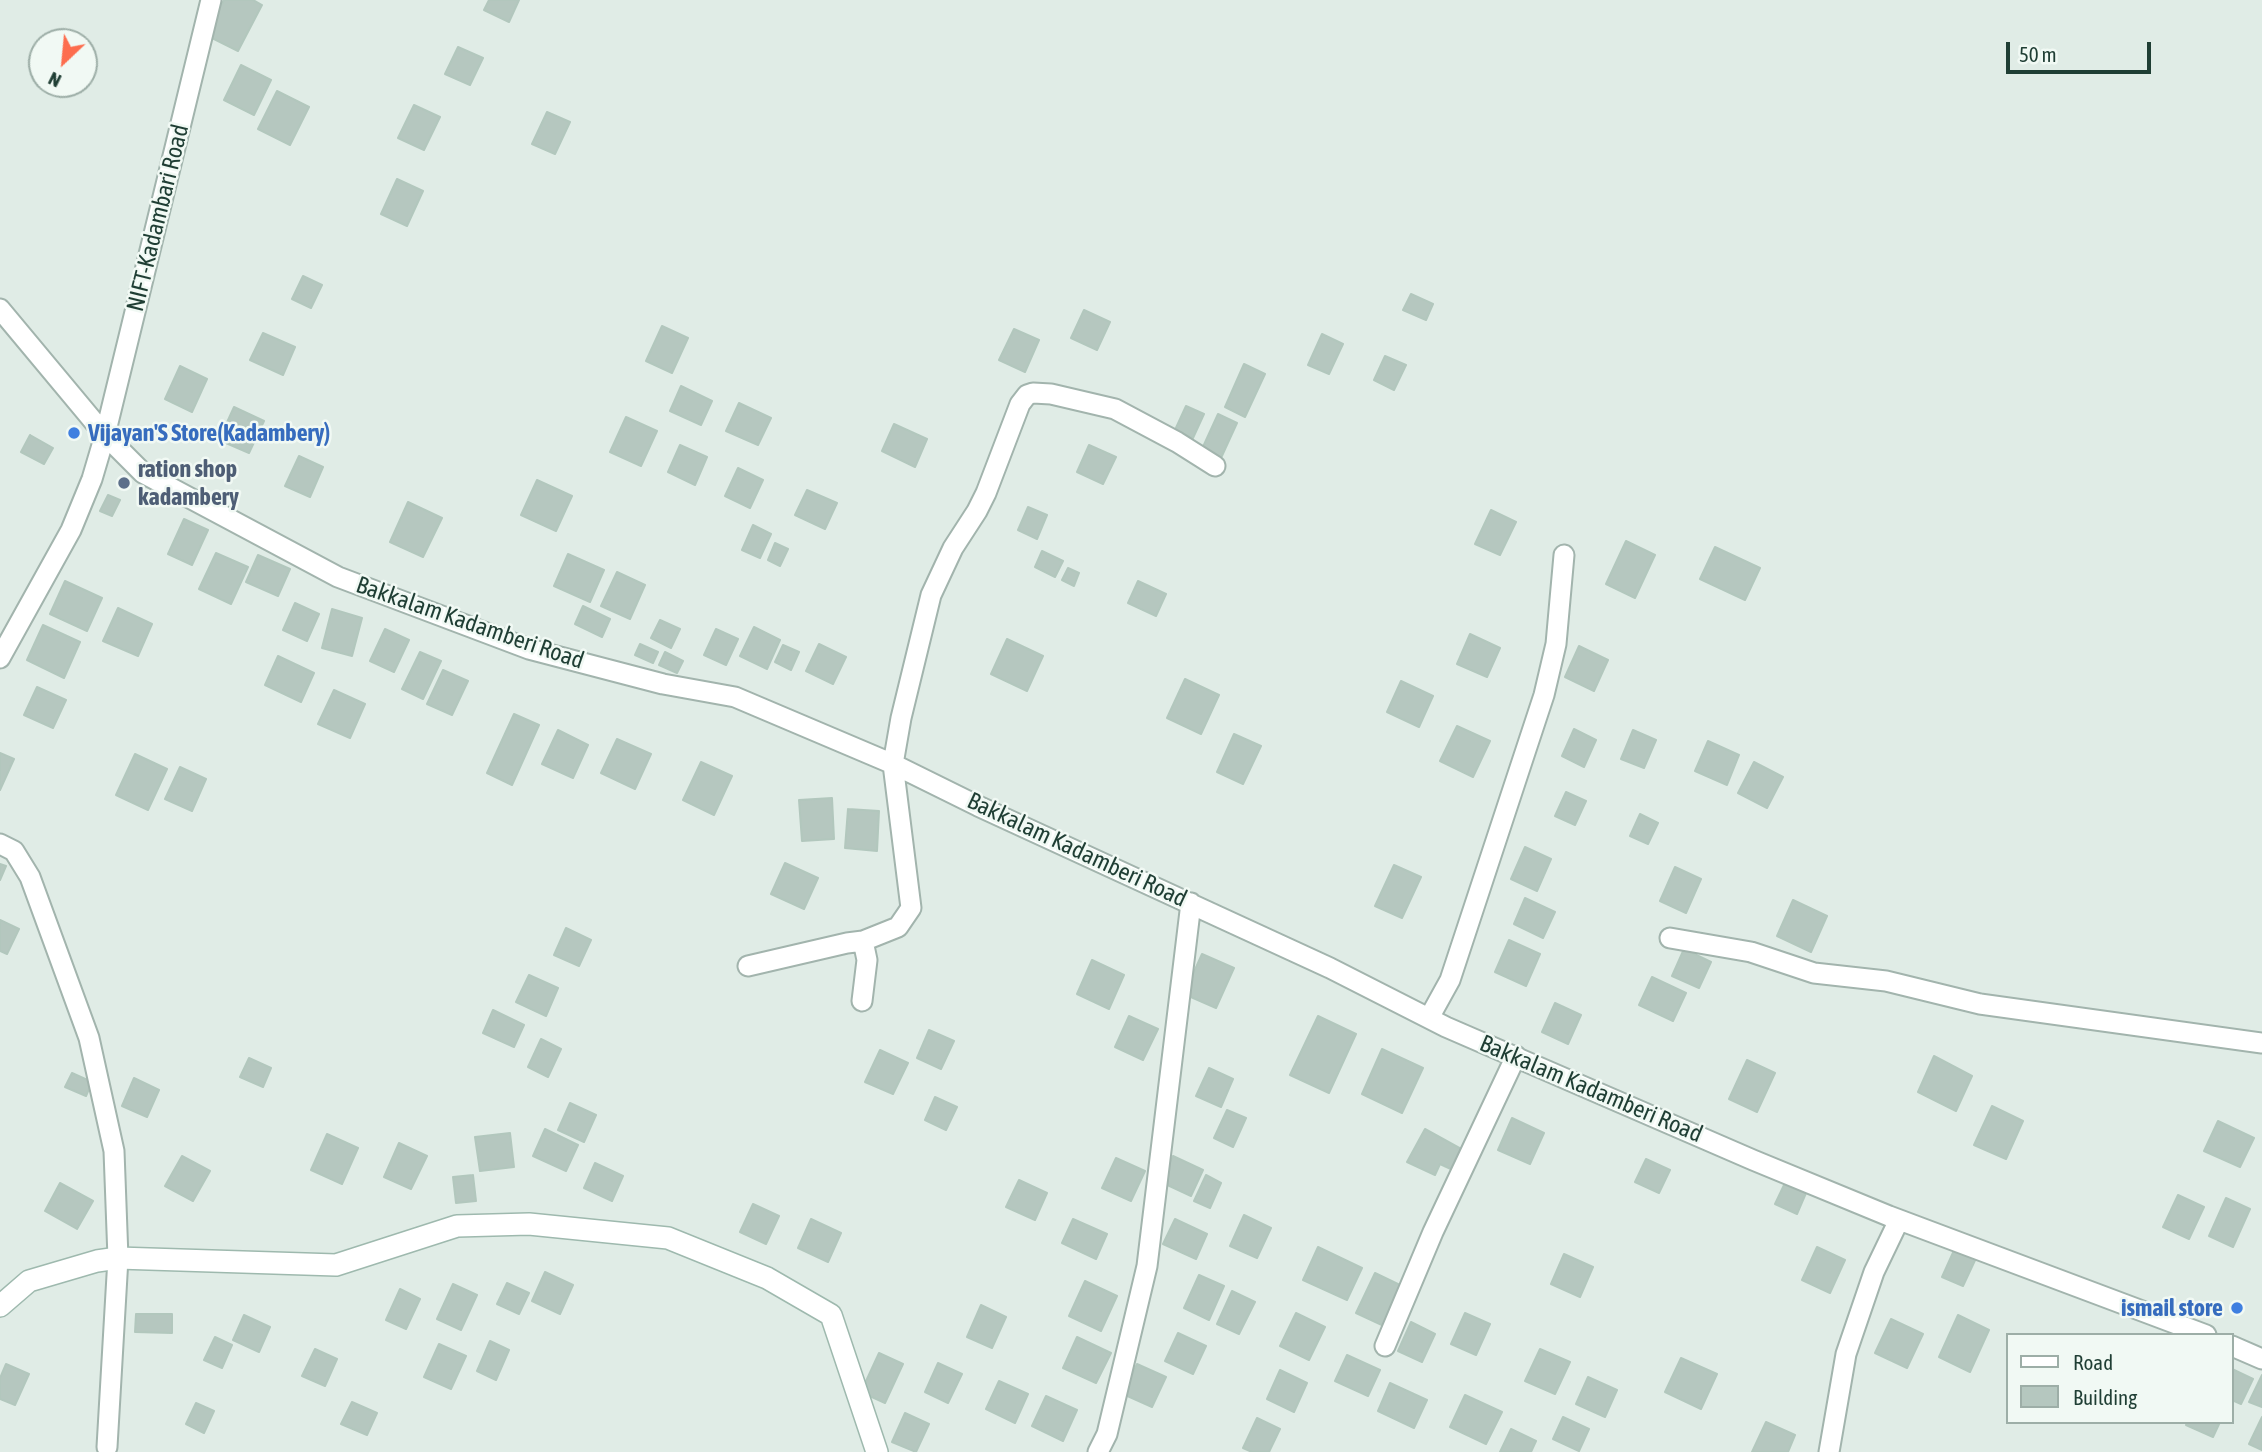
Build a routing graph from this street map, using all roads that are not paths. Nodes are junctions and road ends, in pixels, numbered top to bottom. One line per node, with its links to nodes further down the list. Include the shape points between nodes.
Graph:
1 (211, 0): 3 (street, NIFT-Kadambari Road)
2 (0, 309): 3 (street, Bakkalam Kadamberi Road)
3 (105, 435): 6 (street, NIFT-Kadambari Road, via 71,530); 7 (street, Bakkalam Kadamberi Road, via 143,473 338,577 529,649 663,684 736,697)
4 (1215, 466): 7 (street, via 1115,409 1051,394 1027,395 986,493 931,595)
5 (1564, 555): 14 (street, via 1556,644 1544,695 1450,980)
6 (0, 659)
7 (893, 764): 9 (street, Bakkalam Kadamberi Road); 11 (street, via 911,908 898,927)
8 (0, 844): 18 (street, via 14,851 30,877 89,1038 114,1151)
9 (1191, 903): 14 (street, Bakkalam Kadamberi Road); 26 (street, via 1147,1266 1107,1434)
10 (1671, 938): 15 (street, via 1751,952 1814,974 1886,981 1980,1004)
11 (863, 941): 12 (street); 13 (street, via 867,960)
12 (748, 966)
13 (862, 1001)
14 (1429, 1018): 16 (street, Bakkalam Kadamberi Road)
15 (2262, 1043)
16 (1516, 1056): 17 (street, Bakkalam Kadamberi Road); 21 (street)
17 (1899, 1220): 20 (street, Bakkalam Kadamberi Road); 27 (street, via 1874,1272 1846,1354)
18 (118, 1258): 19 (street, via 29,1281); 24 (street); 25 (street, via 336,1265 457,1226 529,1224 668,1238 767,1278 831,1315)
19 (0, 1306)
20 (2201, 1333)
21 (1385, 1346)
22 (2234, 1347): 23 (street)
23 (2262, 1359)
24 (107, 1447)
25 (877, 1452)
26 (1098, 1452)
27 (1829, 1452)

